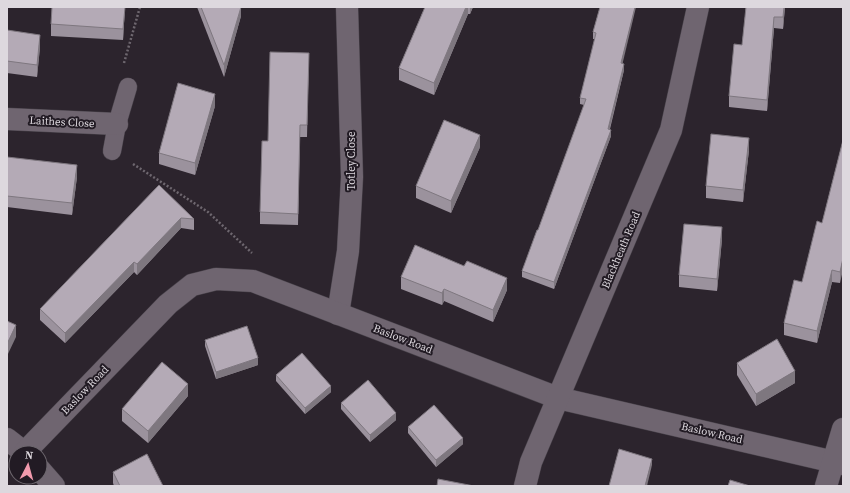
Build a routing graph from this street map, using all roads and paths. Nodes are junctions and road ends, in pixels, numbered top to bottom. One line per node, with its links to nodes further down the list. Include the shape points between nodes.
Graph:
1 (140, 7): 4 (path, via 124,61)
2 (347, 7): 9 (street, Totley Close, via 352,177 348,251)
3 (698, 7): 10 (street, Blackheath Road, via 671,130)
4 (128, 87): 6 (lane)
5 (7, 119): 6 (street, Laithes Close)
6 (117, 124): 7 (lane)
7 (112, 152): 8 (path, via 208,212 256,256)
8 (268, 287): 9 (street, Baslow Road); 12 (street, Baslow Road, via 253,281 216,279 192,285 168,304)
9 (338, 314): 10 (street, Baslow Road)
10 (558, 398): 13 (street, Baslow Road); 14 (street, Blackheath Road, via 531,462)
11 (843, 429): 13 (street)
12 (33, 445)
13 (838, 462): 15 (street)
14 (525, 486)
15 (826, 486)

